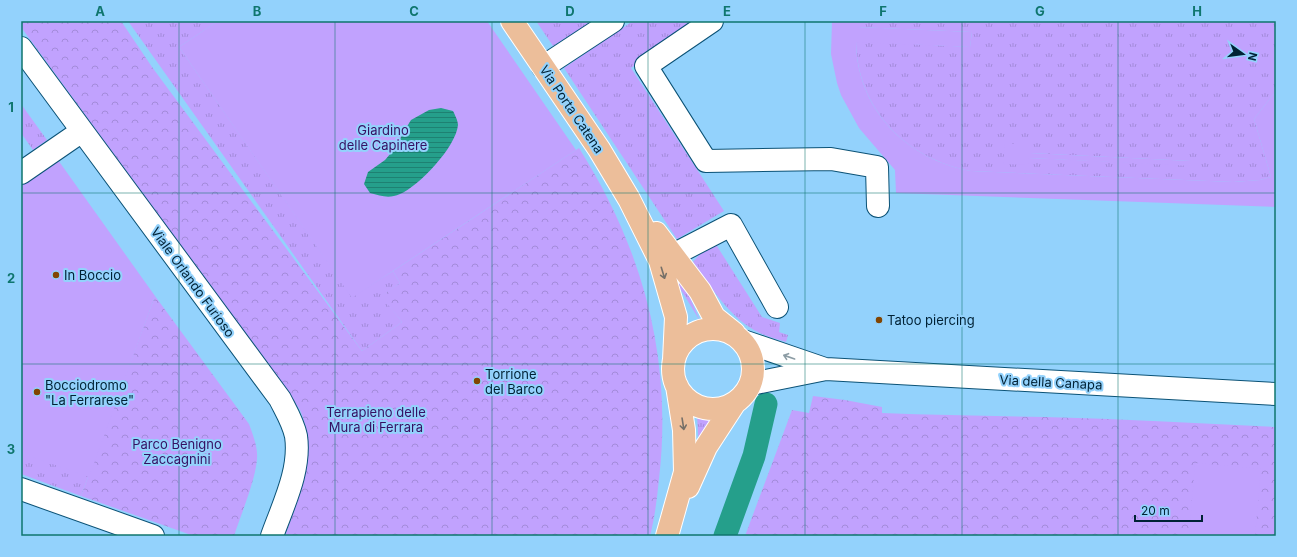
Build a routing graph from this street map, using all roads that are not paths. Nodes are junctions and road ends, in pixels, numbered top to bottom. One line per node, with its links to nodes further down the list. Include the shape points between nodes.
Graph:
1 (512, 21): 5 (main road, Via Porta Catena)
2 (613, 21): 5 (street)
3 (712, 21): 10 (street, via 646,66 706,161 831,158 877,167)
4 (21, 48): 6 (street, Viale Orlando Furioso)
5 (543, 66): 9 (main road, Via Porta Catena)
6 (28, 71): 7 (street, Viale Orlando Furioso)
7 (82, 131): 8 (street); 22 (street, Viale Orlando Furioso, via 288,413 296,436 295,462 291,483)
8 (21, 173)
9 (630, 199): 11 (main road, Via Porta Catena); 14 (main road, Via Porta Catena, one-way to 14, via 660,261 669,290 676,318)
10 (878, 206)
11 (673, 255): 12 (street, via 731,225); 13 (main road, Via Porta Catena, via 700,290 714,318)
12 (777, 308)
13 (739, 338): 14 (main road, via 725,330 703,330 684,341); 15 (street, Via della Canapa, one-way to 13); 16 (main road, via 750,351 753,362)
14 (674, 360): 17 (main road)
15 (826, 369): 16 (street, Via della Canapa); 18 (street, Via della Canapa)
16 (751, 384): 19 (main road, via 747,392)
17 (677, 386): 19 (main road, via 691,403 702,408 724,408); 23 (main road, one-way to 23, via 684,430 685,472)
18 (1276, 394)
19 (734, 404): 23 (main road, via 706,447)
20 (21, 489): 21 (street)
21 (153, 536)
22 (272, 536)
23 (667, 536)

